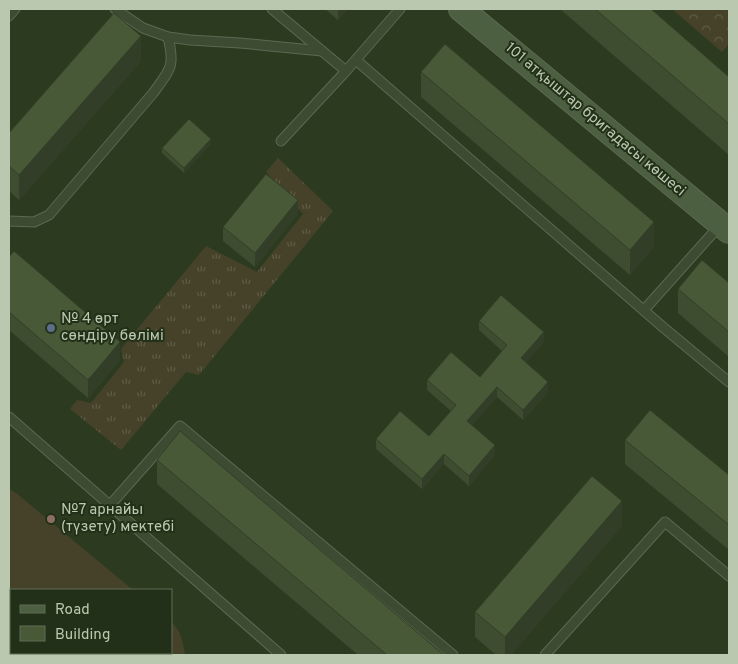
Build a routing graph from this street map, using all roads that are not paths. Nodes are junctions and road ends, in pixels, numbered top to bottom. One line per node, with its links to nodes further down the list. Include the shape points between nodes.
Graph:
1 (15, 9): 6 (lane)
2 (115, 9): 7 (lane, via 143,28)
3 (272, 9): 8 (lane)
4 (400, 9): 9 (lane)
5 (471, 12): 13 (street, 101 атқыштар бригадасы көшесі)
6 (9, 16)
7 (168, 37): 8 (lane); 12 (lane, via 172,57 169,71 49,215 34,222)
8 (322, 51): 10 (lane)
9 (356, 60): 10 (lane); 14 (lane)
10 (346, 72): 11 (lane)
11 (281, 141)
12 (9, 221)
13 (725, 228): 14 (lane)
14 (644, 310): 15 (lane)
15 (729, 382)
16 (9, 417): 17 (lane)
17 (110, 505): 19 (lane); 20 (lane, via 180,426)
18 (729, 576): 21 (lane, via 665,522)
19 (281, 655)
20 (453, 655)
21 (545, 655)

